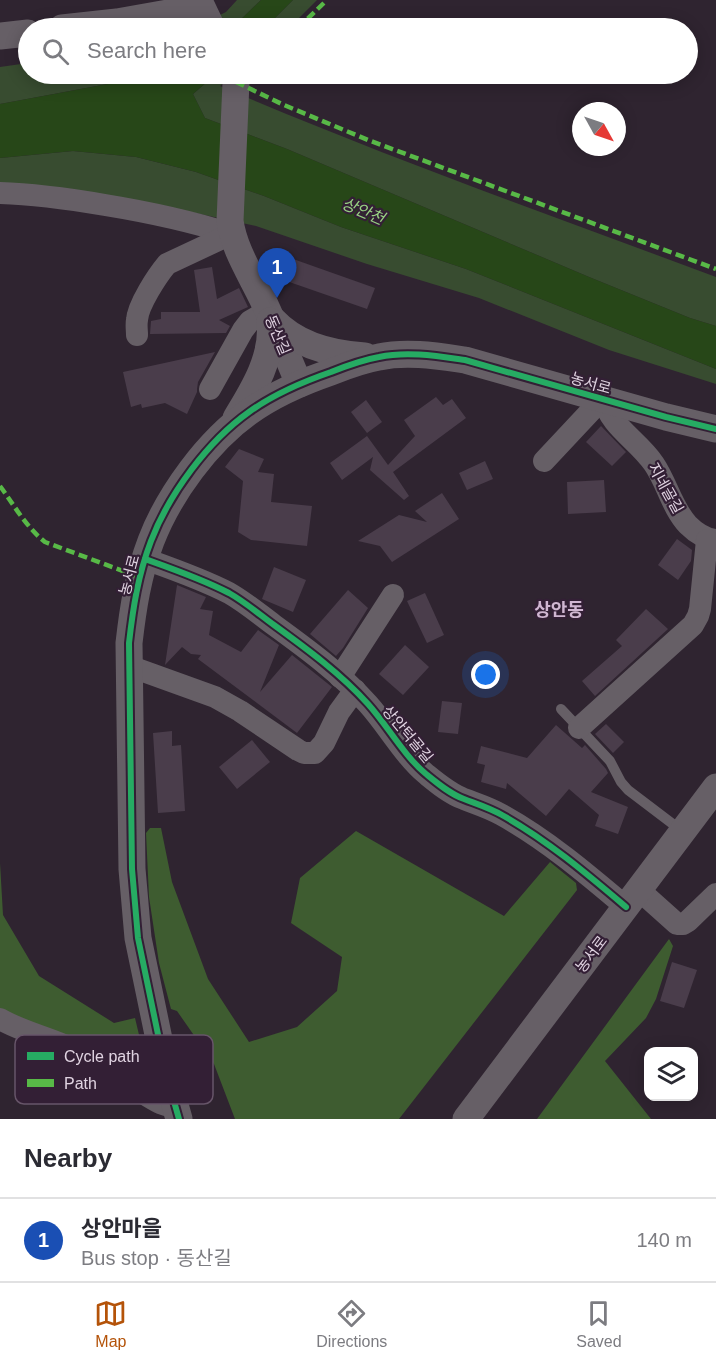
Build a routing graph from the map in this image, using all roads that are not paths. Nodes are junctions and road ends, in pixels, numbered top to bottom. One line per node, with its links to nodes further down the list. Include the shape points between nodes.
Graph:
1 (208, 14): 2 (street)
2 (162, 18)
3 (18, 34): 4 (street)
4 (0, 36)
5 (234, 84): 7 (street)
6 (0, 194): 7 (street, via 55,196)
7 (231, 227): 8 (street, 동산길); 9 (street, via 167,264 140,308)
8 (269, 314): 10 (street, via 288,334 310,346 339,354); 11 (street, 동산길); 12 (street, via 250,321); 14 (street, via 269,352)
9 (137, 335)
10 (380, 356): 11 (street, 농서로); 13 (street, 농서로, via 465,360)
11 (299, 384): 14 (street, 농서로, via 271,398)
12 (210, 389)
13 (603, 398): 15 (street, 농서로); 16 (street); 17 (street, 지네골길, via 610,416 654,464 683,519)
14 (229, 428): 18 (street, 농서로, via 174,495)
15 (716, 429)
16 (544, 461)
17 (712, 540): 23 (street, via 700,609 693,624)
18 (145, 559): 20 (street, 농서로, via 133,610); 21 (street, 상안턱골길, via 231,594)
19 (393, 596): 21 (street)
20 (129, 666): 21 (street, via 215,697 304,753 315,753 324,743); 30 (street, 농서로, via 132,868 138,938)
21 (348, 684): 27 (street, 상안턱골길, via 425,773 455,795 501,814)
22 (561, 709): 23 (lane)
23 (579, 728): 25 (lane, via 610,761 628,790)
24 (716, 787): 25 (street, 농서로)
25 (682, 832): 27 (street, 농서로)
26 (716, 894): 27 (street, 상안턱골길, via 683,924)
27 (632, 899): 33 (street, 농서로)
28 (0, 1018): 29 (street)
29 (38, 1035)
30 (158, 1035)
31 (163, 1104): 32 (street)
32 (177, 1111)
33 (466, 1119)

